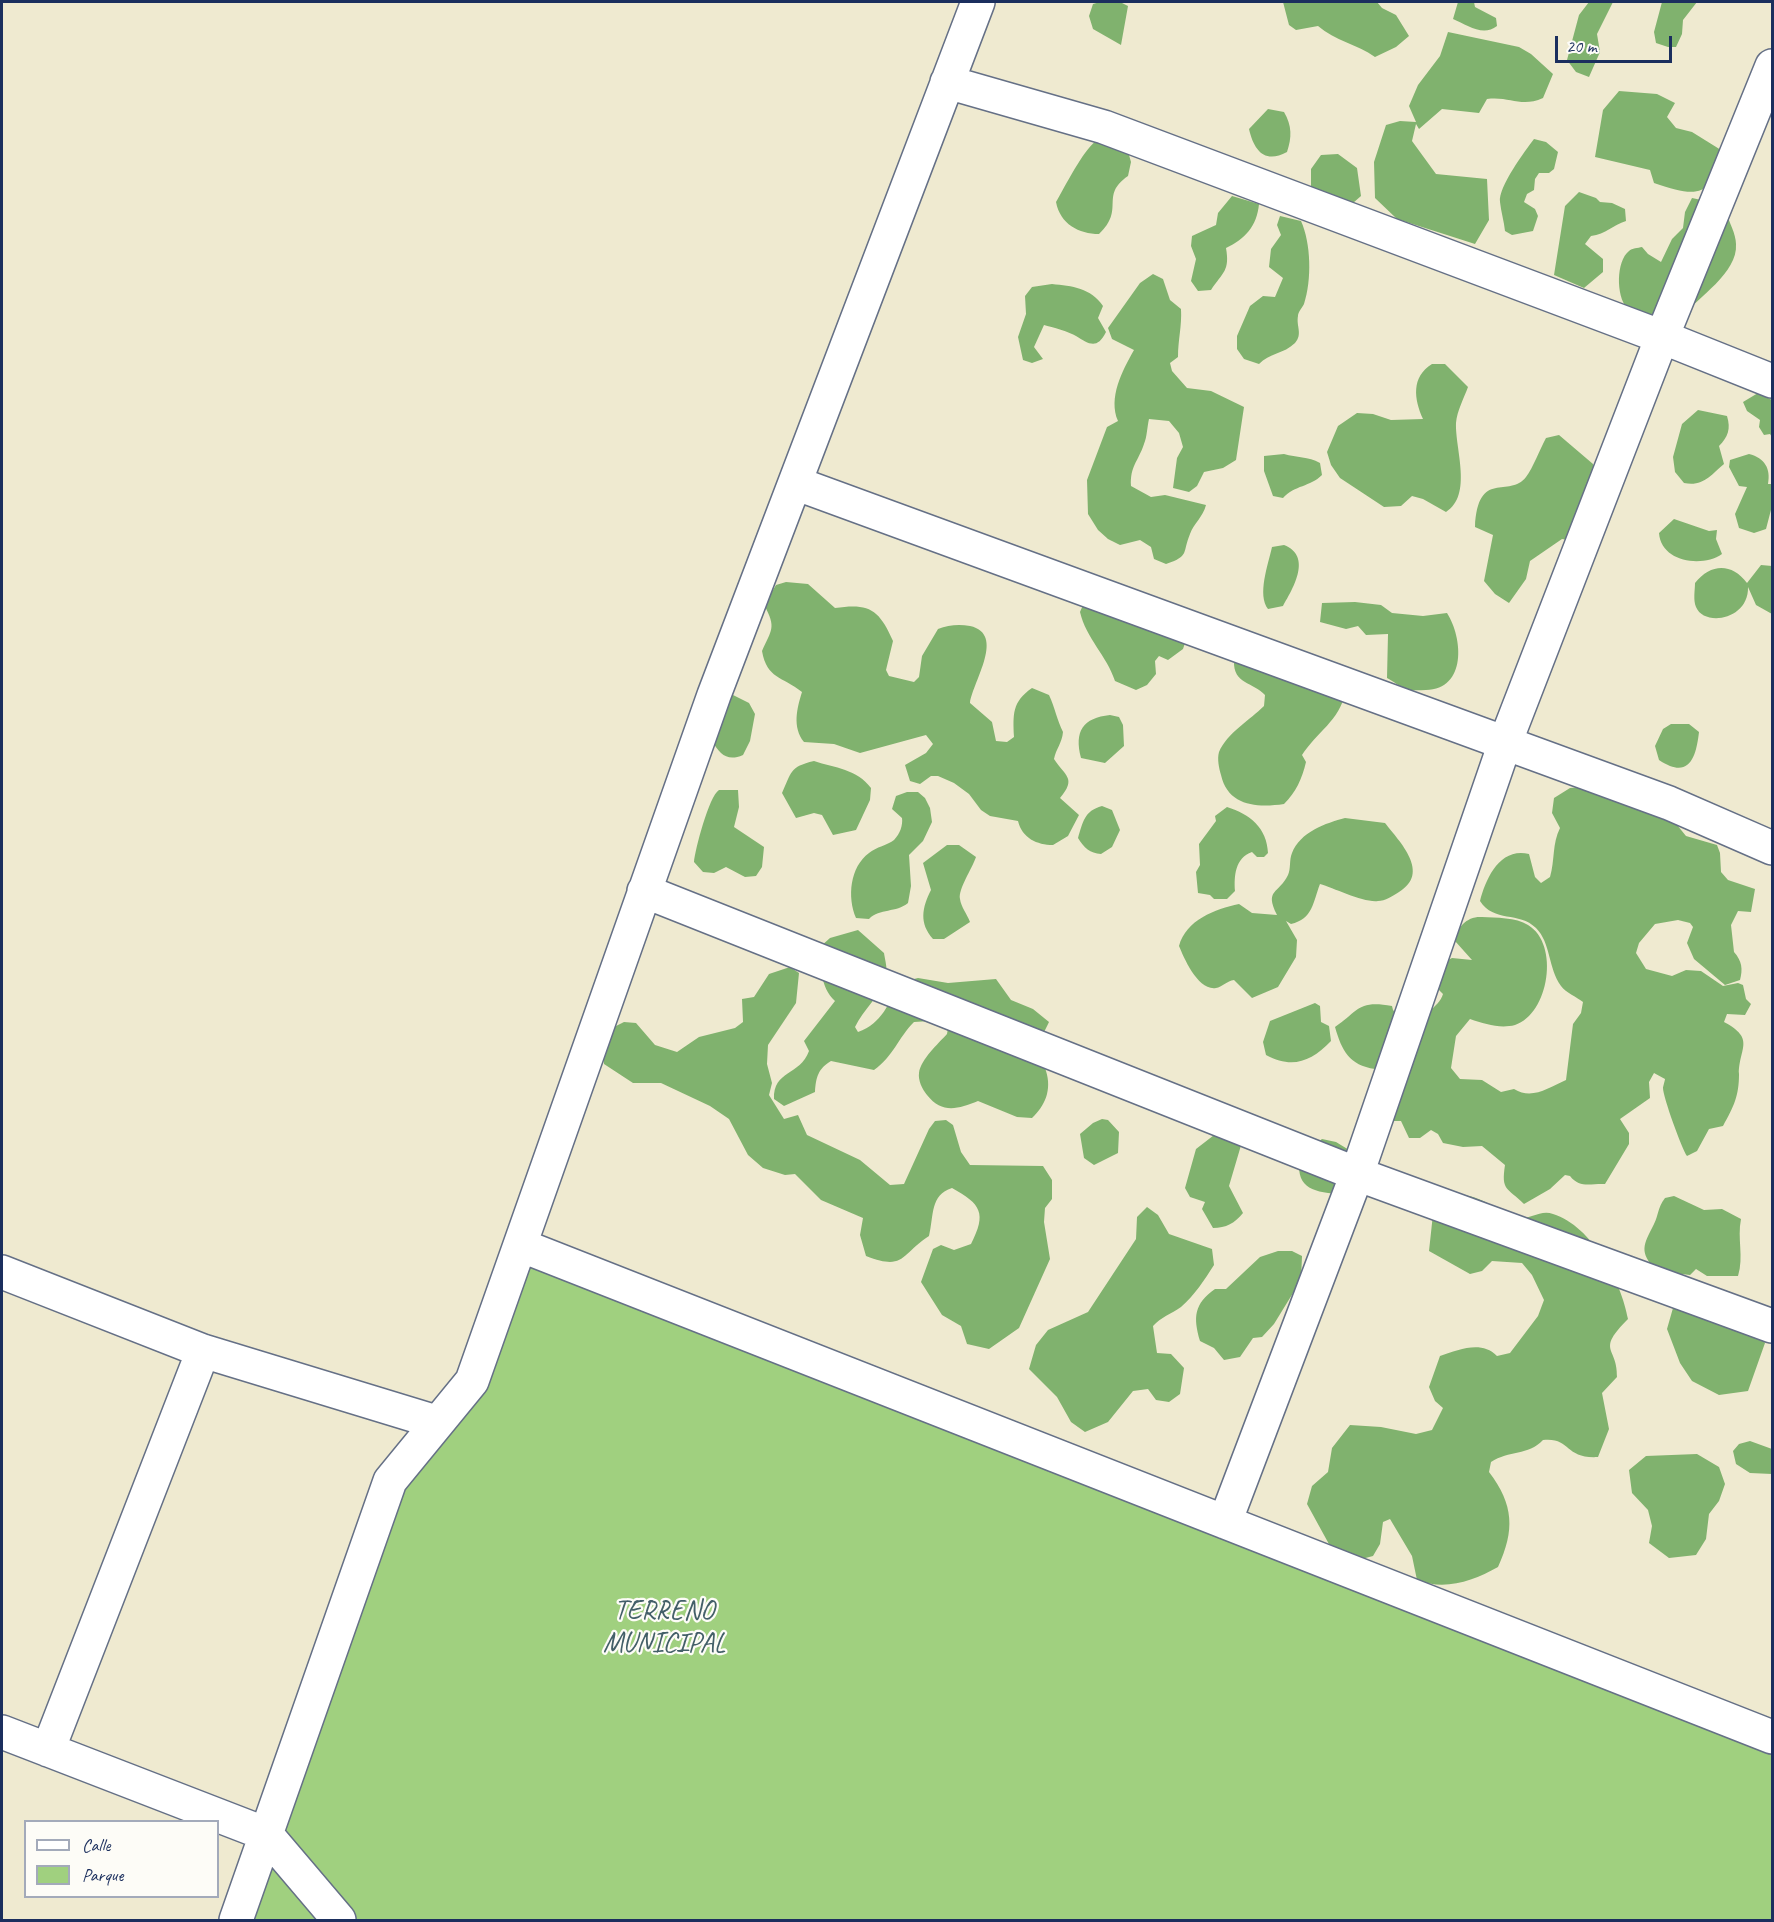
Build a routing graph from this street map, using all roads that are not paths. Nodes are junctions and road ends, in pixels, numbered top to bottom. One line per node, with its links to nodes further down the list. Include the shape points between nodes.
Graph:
1 (978, 2): 3 (street)
2 (1773, 66): 4 (street)
3 (947, 82): 4 (street, via 1104,127); 6 (street)
4 (1662, 337): 5 (street); 7 (street)
5 (1773, 381)
6 (795, 483): 7 (street); 9 (street)
7 (1505, 743): 8 (street, via 1669,803); 10 (street)
8 (1773, 848)
9 (644, 891): 10 (street); 11 (street)
10 (1357, 1174): 13 (street); 16 (street)
11 (519, 1245): 15 (street, via 471,1381); 16 (street)
12 (2, 1272): 14 (street)
13 (1773, 1326)
14 (203, 1351): 15 (street); 19 (street)
15 (436, 1422): 20 (street, via 390,1481)
16 (1225, 1522): 18 (street)
17 (2, 1732): 19 (street)
18 (1773, 1737)
19 (48, 1750): 20 (street)
20 (266, 1834): 21 (street); 22 (street)
21 (236, 1920)
22 (339, 1920)

